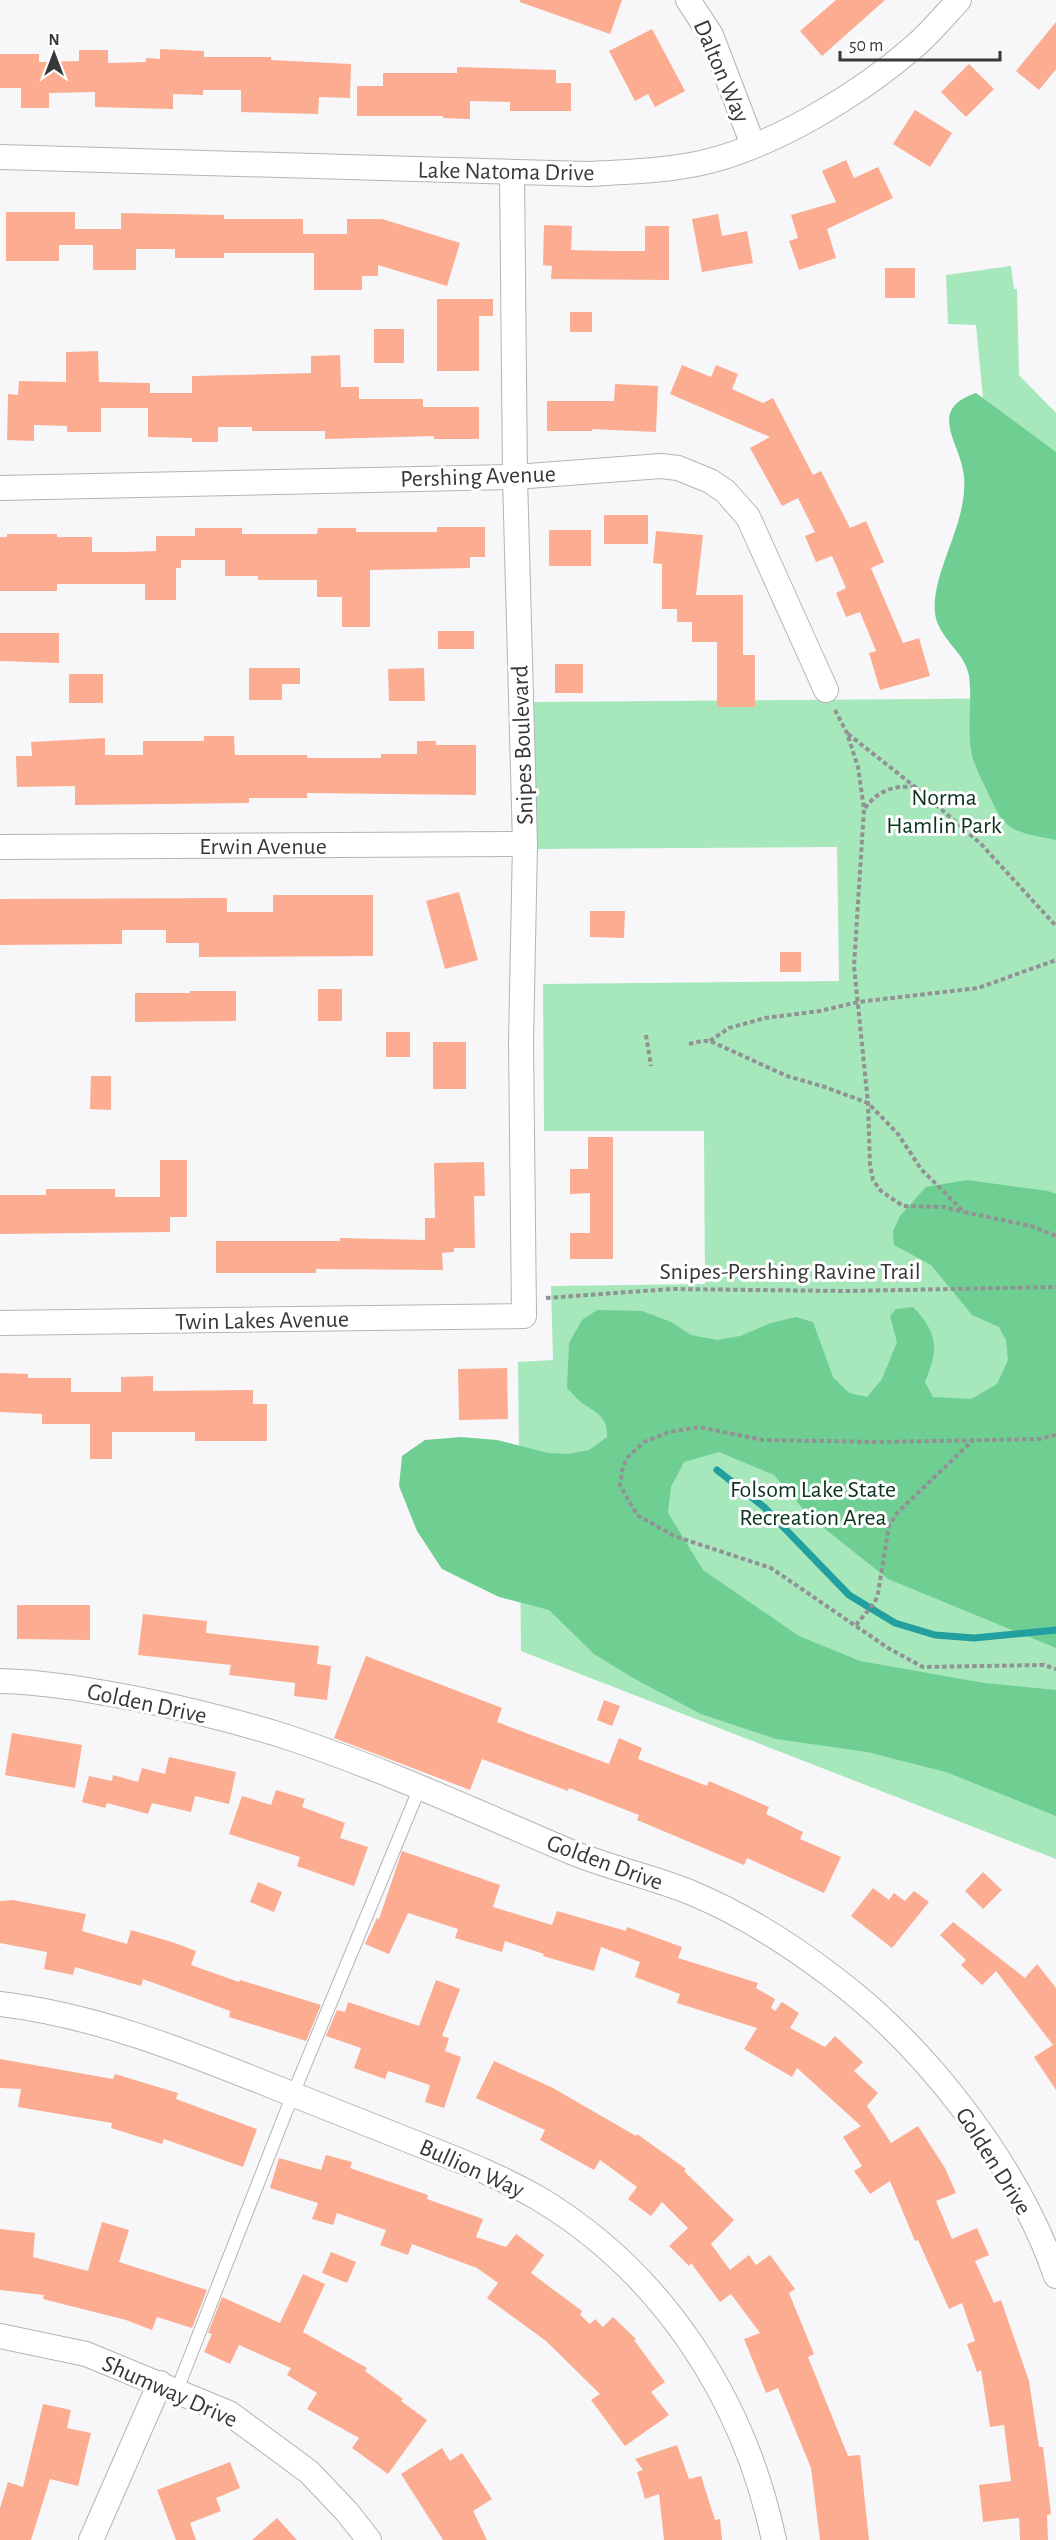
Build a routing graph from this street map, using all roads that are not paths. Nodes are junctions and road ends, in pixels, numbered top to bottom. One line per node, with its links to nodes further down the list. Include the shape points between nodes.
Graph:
1 (688, 0): 3 (street, Dalton Way, via 711,35)
2 (959, 0): 3 (street, Lake Natoma Drive, via 916,45 847,98)
3 (753, 145): 5 (street, Lake Natoma Drive, via 702,162 646,171)
4 (0, 157): 5 (street, Lake Natoma Drive)
5 (512, 173): 6 (street, Snipes Boulevard)
6 (515, 477): 7 (street, Pershing Avenue); 8 (street, Pershing Avenue, via 661,466 695,473 725,491 748,517); 9 (street, Snipes Boulevard)
7 (0, 488)
8 (826, 690)
9 (525, 844): 10 (street, Erwin Avenue); 11 (street, Snipes Boulevard, via 521,1042)
10 (0, 848)
11 (524, 1308): 12 (street, Twin Lakes Avenue)
12 (0, 1323)
13 (0, 1681): 14 (street, Golden Drive, via 105,1693 232,1721)
14 (420, 1787): 16 (lane); 17 (street, Golden Drive, via 576,1854 693,1893 756,1925 836,1979 872,2009 954,2097 1008,2176)
15 (0, 2004): 16 (street, Bullion Way, via 123,2030)
16 (293, 2094): 19 (lane); 22 (street, Bullion Way, via 491,2174 566,2216 606,2246 676,2320 706,2363 735,2417 754,2464)
17 (1056, 2276)
18 (0, 2336): 19 (street, Shumway Drive, via 86,2354)
19 (168, 2386): 20 (street); 21 (street, Shumway Drive, via 229,2413 274,2445 309,2472)
20 (91, 2540)
21 (369, 2540)
22 (774, 2540)

